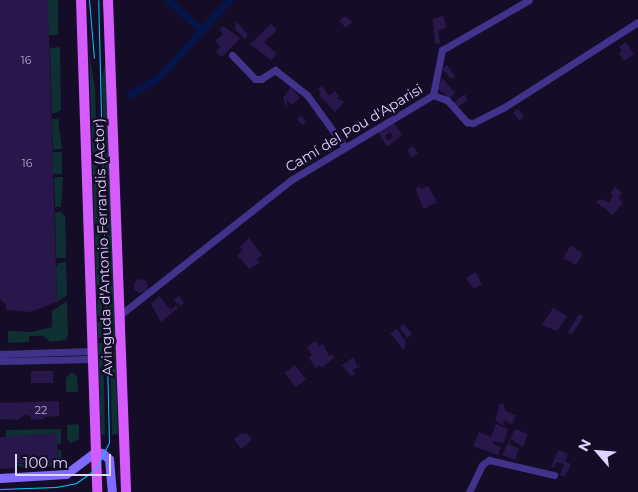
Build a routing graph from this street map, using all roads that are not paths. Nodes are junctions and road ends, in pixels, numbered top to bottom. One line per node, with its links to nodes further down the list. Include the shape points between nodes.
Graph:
1 (81, 0): 10 (main road, Avinguda d'Antonio Ferrandis (Actor))
2 (108, 0): 8 (main road, Avinguda d'Antonio Ferrandis (Actor))
3 (529, 0): 6 (street, via 442,50)
4 (638, 22): 6 (street, Camí del Pou d'Aparisi, via 474,123 467,122 447,100)
5 (232, 55): 7 (street, via 255,78 262,79 274,70 307,94)
6 (433, 95): 7 (street, Camí del Pou d'Aparisi)
7 (344, 146): 8 (street, Camí del Pou d'Aparisi, via 238,219)
8 (120, 315): 17 (main road, Avinguda d'Antonio Ferrandis (Actor))
9 (0, 354): 10 (street)
10 (91, 355): 11 (street); 12 (main road, Avinguda d'Antonio Ferrandis (Actor))
11 (0, 361)
12 (96, 452): 14 (main road, via 66,474); 15 (main road, Avinguda d'Antonio Ferrandis (Actor)); 16 (main road, via 106,454 109,459)
13 (554, 476): 18 (street, via 489,460 482,465)
14 (0, 478)
15 (97, 492)
16 (112, 492)
17 (126, 492)
18 (469, 492)

